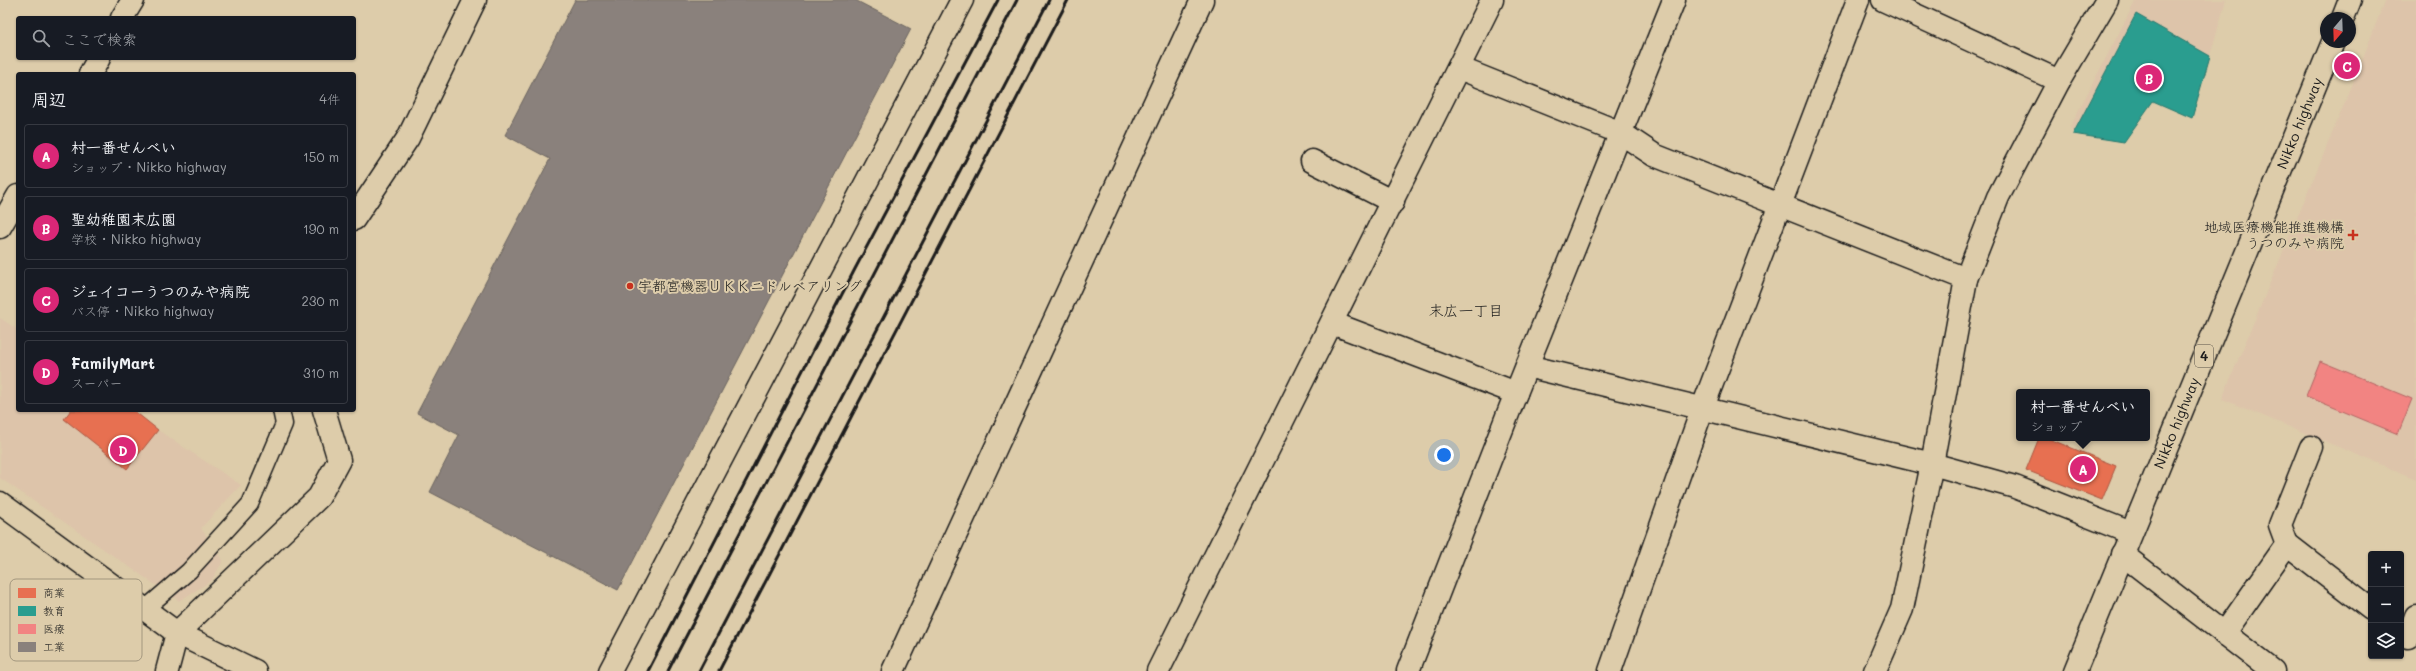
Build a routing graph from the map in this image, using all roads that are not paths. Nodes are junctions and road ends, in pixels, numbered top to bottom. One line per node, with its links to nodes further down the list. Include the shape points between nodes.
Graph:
1 (133, 0): 12 (main road)
2 (474, 0): 23 (main road, via 408,138)
3 (962, 0): 47 (main road)
4 (1202, 0): 48 (main road)
5 (1492, 0): 15 (main road)
6 (1674, 0): 18 (main road)
7 (1858, 0): 22 (main road)
8 (1883, 0): 17 (main road)
9 (2107, 0): 17 (main road)
10 (2350, 0): 11 (main road)
11 (2345, 12)
12 (123, 16)
13 (2331, 48): 35 (main road, Nikko highway / 4)
14 (98, 60): 16 (main road)
15 (1459, 68): 18 (main road); 21 (main road)
16 (91, 72)
17 (2059, 81): 25 (main road, via 1998,197)
18 (1621, 133): 22 (main road, via 1654,154); 27 (main road)
19 (1312, 161): 21 (main road)
20 (16, 199): 24 (main road)
21 (1393, 202): 26 (main road)
22 (1781, 206): 25 (main road); 29 (main road)
23 (356, 216)
24 (0, 227)
25 (1966, 279): 33 (main road)
26 (1332, 323): 28 (main road); 49 (main road)
27 (1527, 366): 28 (main road); 29 (main road)
28 (1516, 393): 50 (main road)
29 (1703, 407): 33 (main road); 51 (main road)
30 (281, 412): 40 (lane, via 284,424 250,504 189,571)
31 (325, 412): 42 (main road, via 339,460 319,497)
32 (2310, 447): 36 (main road, via 2280,525)
33 (1932, 464): 35 (main road, via 2015,487); 52 (main road, via 1902,609)
34 (0, 503): 38 (main road)
35 (2131, 533): 37 (main road, Nikko highway / 4)
36 (2287, 544): 39 (main road); 43 (main road)
37 (2122, 554): 43 (main road); 53 (main road, Nikko highway / 4)
38 (103, 579)
39 (2368, 607)
40 (144, 609): 42 (main road)
41 (2416, 616): 44 (main road)
42 (177, 633): 45 (main road); 46 (main road)
43 (2224, 634): 54 (main road)
44 (2408, 637)
45 (167, 671)
46 (255, 671)
47 (610, 671)
48 (893, 671)
49 (1158, 671)
50 (1408, 671)
51 (1610, 671)
52 (1875, 671)
53 (2075, 671)
54 (2273, 671)

